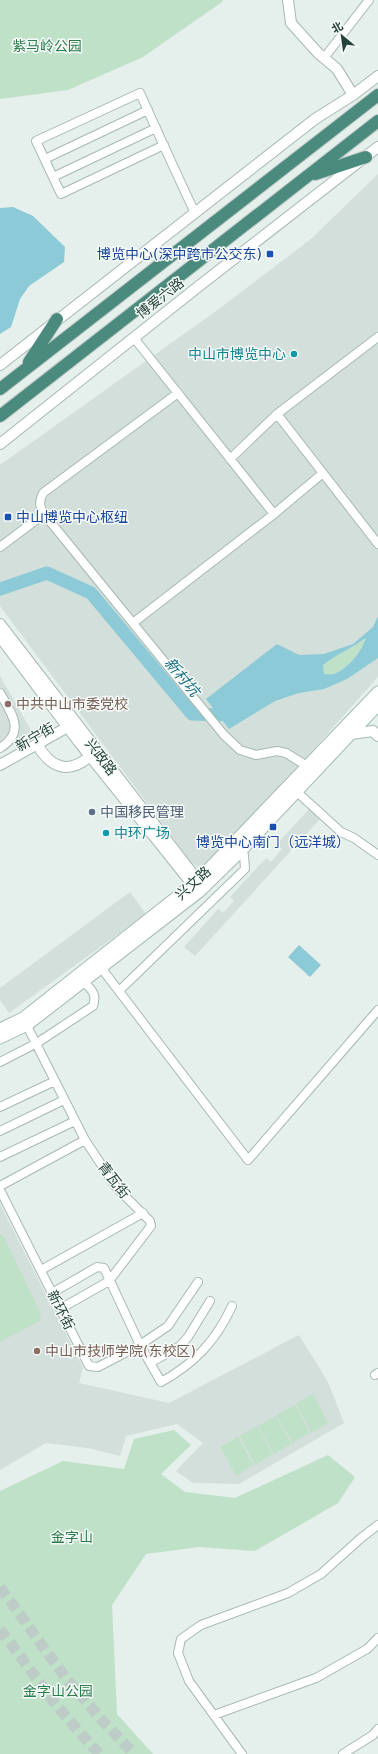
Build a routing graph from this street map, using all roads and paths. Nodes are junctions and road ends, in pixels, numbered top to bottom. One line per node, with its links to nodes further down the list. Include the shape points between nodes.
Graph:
1 (288, 0): 3 (street, via 291,23)
2 (369, 0): 3 (street)
3 (324, 58): 5 (street, via 336,69)
4 (378, 76): 5 (street)
5 (353, 95): 16 (street, via 315,119)
6 (378, 95): 21 (highway, 博爱六路)
7 (148, 110): 9 (street); 13 (street); 13 (street, via 140,93 36,141)
8 (378, 121): 15 (highway, 博爱六路)
9 (156, 128): 10 (street); 14 (street)
10 (164, 145): 14 (street, via 61,194); 16 (street)
11 (378, 147): 12 (street, 博爱六路)
12 (366, 157): 15 (highway); 19 (street, 博爱六路)
13 (45, 159): 14 (street)
14 (53, 177)
15 (305, 178): 25 (highway, 博爱六路)
16 (195, 213): 17 (street)
17 (57, 319): 20 (street); 21 (highway)
18 (378, 337): 24 (street)
19 (134, 338): 23 (street); 26 (street, 博爱六路)
20 (0, 365)
21 (24, 370): 22 (highway, 博爱六路)
22 (0, 389)
23 (178, 393): 27 (street); 29 (street, via 43,493 40,507)
24 (277, 414): 27 (street); 28 (street)
25 (0, 416)
26 (0, 444)
27 (230, 459): 30 (street)
28 (323, 473): 30 (street); 31 (street)
29 (44, 514): 32 (street); 33 (street)
30 (274, 514): 33 (street)
31 (378, 544)
32 (0, 547)
33 (133, 622): 46 (street, via 216,727 240,750 256,755 277,751 286,753)
34 (0, 629): 38 (street, 兴政路)
35 (378, 692): 46 (main road, 兴文路)
36 (0, 693): 42 (street, via 13,716 15,727 12,739)
37 (378, 706): 39 (main road, 兴文路)
38 (69, 722): 41 (street); 43 (street, 兴政路); 44 (street, 新宁街); 50 (street, 兴政路)
39 (351, 734): 40 (street, via 373,732); 47 (main road, 兴文路)
40 (378, 736)
41 (37, 744): 43 (street, via 42,754 60,766 70,768 83,763); 45 (street)
42 (0, 748)
43 (90, 756): 50 (street, 兴政路)
44 (0, 758)
45 (0, 765)
46 (307, 766): 50 (main road, 兴文路)
47 (296, 792): 48 (main road, 兴文路); 49 (street, via 341,832)
48 (240, 852): 50 (main road, 兴文路); 53 (street, via 244,855 246,869)
49 (378, 855)
50 (198, 886): 51 (main road, 兴文路); 55 (main road, 兴文路)
51 (102, 969): 52 (main road, 兴文路); 53 (street)
52 (84, 982): 55 (main road, 兴文路); 58 (street, via 96,998 93,1006)
53 (119, 991): 54 (street, via 248,1160)
54 (378, 1010)
55 (25, 1021): 56 (main road, 兴文路); 57 (main road, 兴文路); 58 (street, 青瓦街)
56 (0, 1029)
57 (0, 1038)
58 (37, 1043): 59 (street); 60 (street, 青瓦街)
59 (0, 1062)
60 (55, 1081): 61 (street, 青瓦街); 62 (street)
61 (64, 1100): 63 (street, 青瓦街); 64 (street)
62 (0, 1107)
63 (75, 1121): 65 (street, 青瓦街); 66 (street)
64 (0, 1130)
65 (85, 1140): 67 (street); 69 (street, 青瓦街, via 116,1187)
66 (0, 1157)
67 (0, 1186)
68 (0, 1190): 70 (street, 新环街)
69 (143, 1213): 70 (street); 71 (street, 青瓦街, via 150,1220 151,1226)
70 (40, 1270): 73 (street, 新环街)
71 (110, 1281): 73 (street, via 104,1268 97,1266); 76 (street, 青瓦街); 77 (street)
72 (198, 1282): 77 (street, 新环街, via 168,1326)
73 (52, 1293): 76 (street, 新环街)
74 (210, 1301): 78 (street, via 180,1346)
75 (232, 1306): 78 (street, via 214,1337 200,1354 180,1371 161,1382)
76 (60, 1309): 77 (street, 新环街, via 89,1366 98,1367)
77 (140, 1345): 78 (street)
78 (150, 1363)
79 (378, 1525): 81 (street, via 321,1574 288,1593 201,1625 181,1639 178,1653 189,1681)
80 (378, 1638): 81 (street, via 366,1649 316,1678)
81 (214, 1715): 83 (street)
82 (378, 1729): 84 (street)
83 (242, 1754)
84 (343, 1754)

